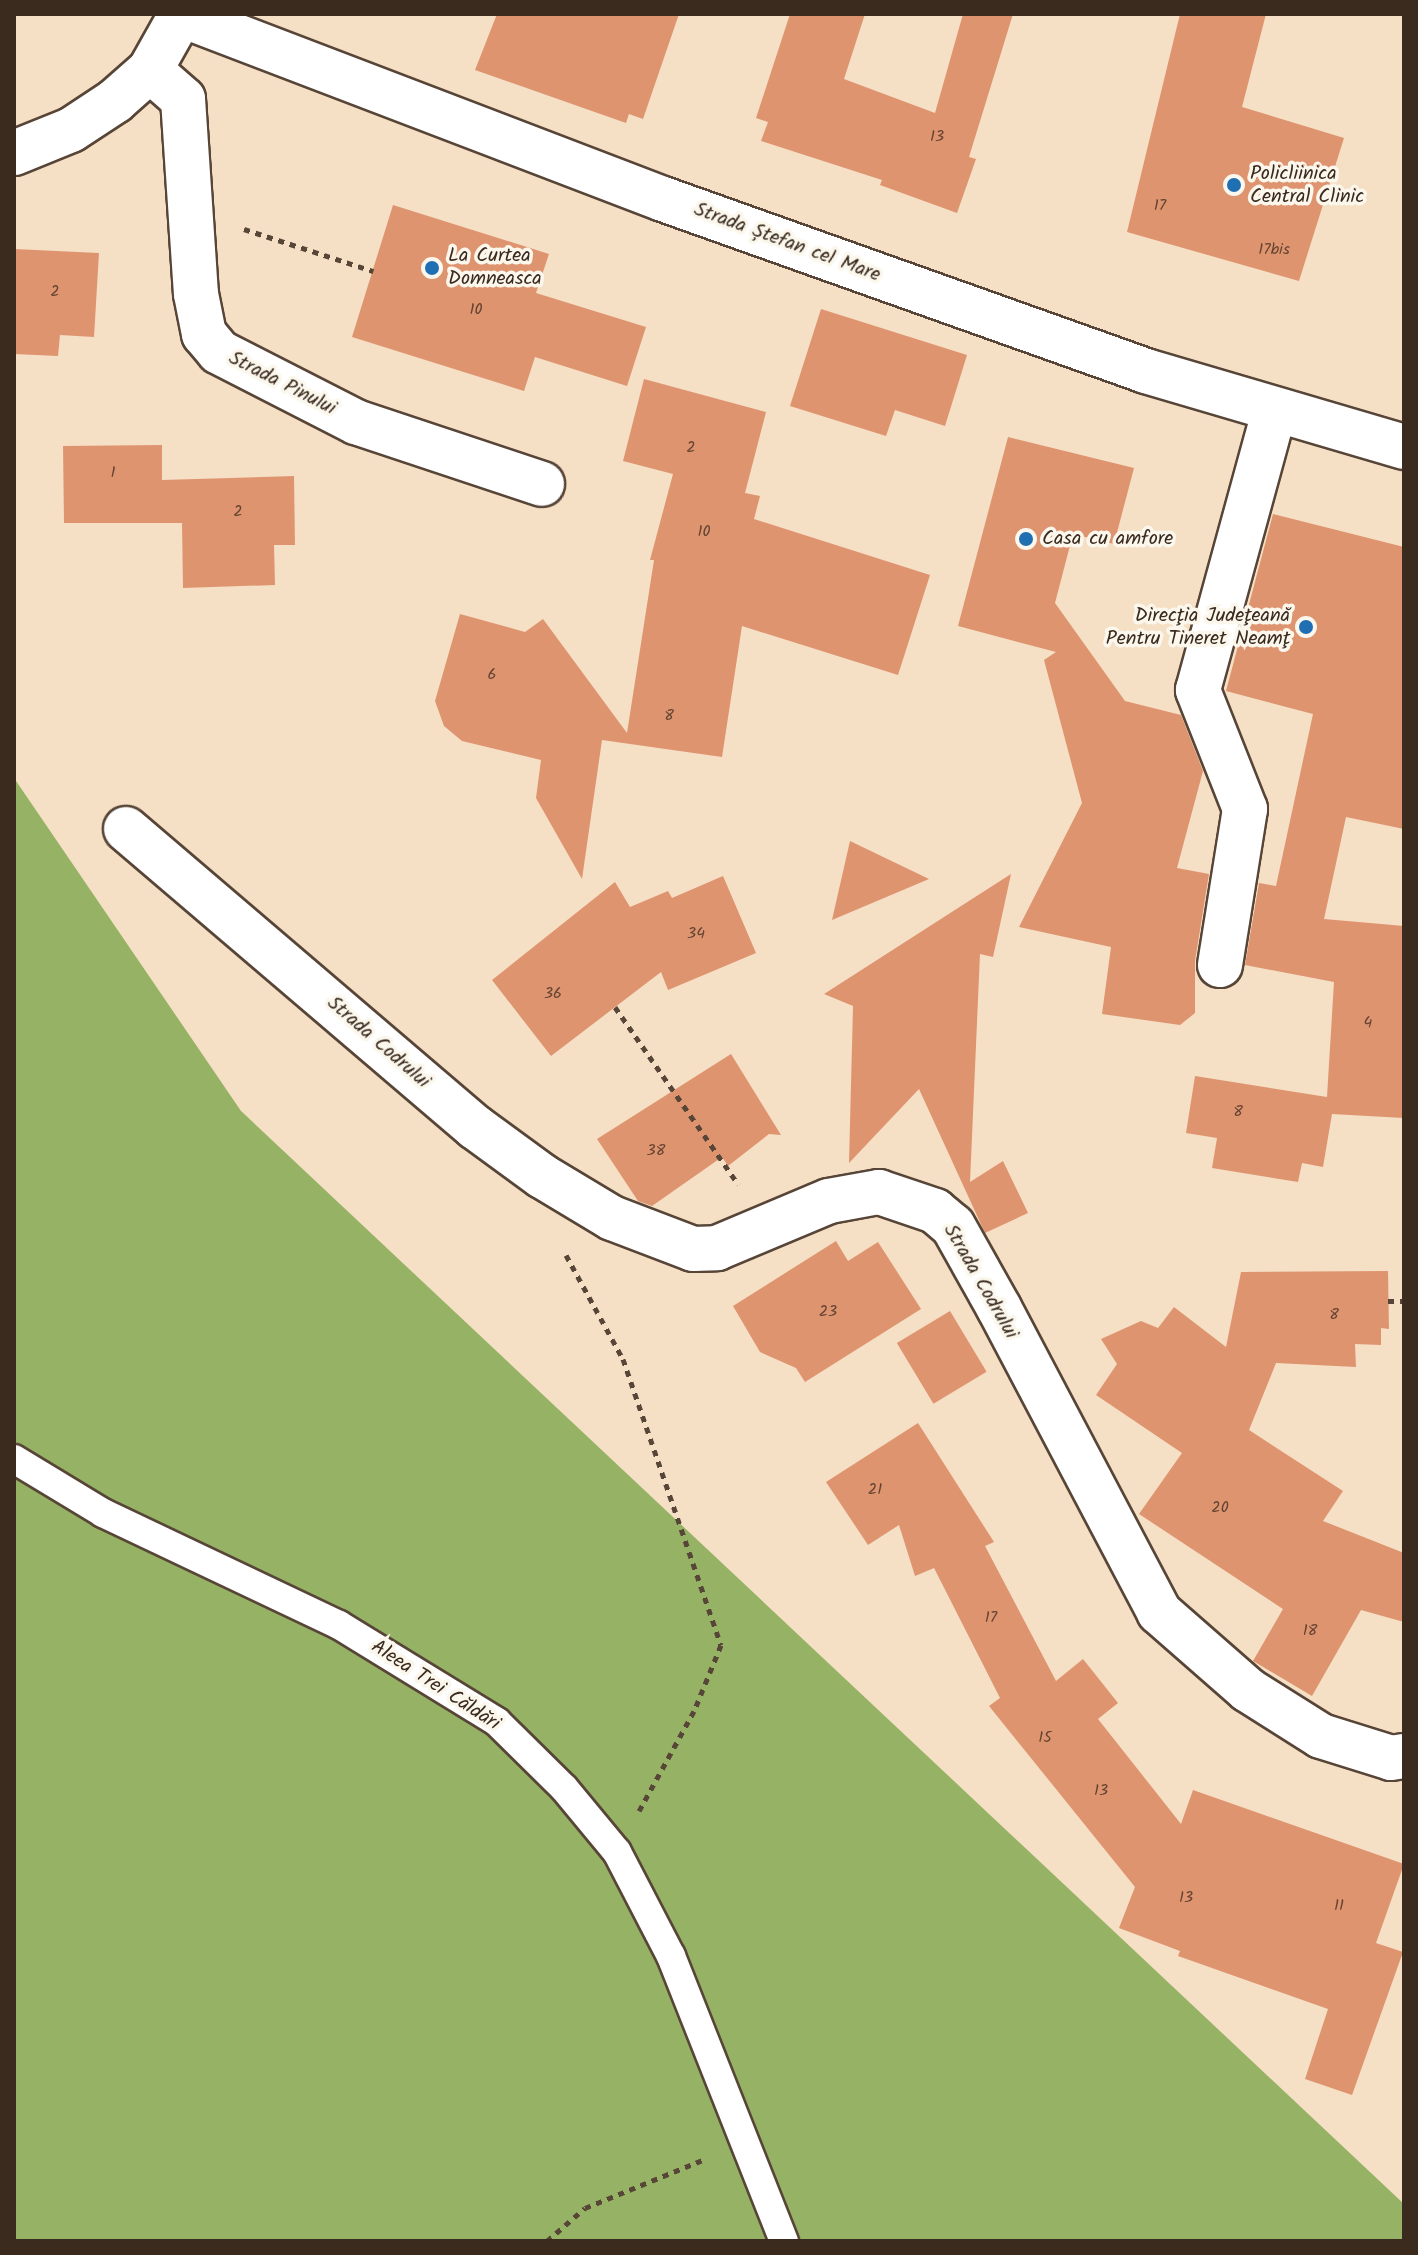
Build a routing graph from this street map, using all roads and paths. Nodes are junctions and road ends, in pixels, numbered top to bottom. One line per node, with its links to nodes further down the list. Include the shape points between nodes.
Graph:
1 (180, 15): 2 (street); 6 (street, Strada Ștefan cel Mare, via 663,199)
2 (150, 70): 3 (street, via 71,130); 4 (street, Strada Pinului, via 183,99)
3 (14, 153)
4 (191, 213): 5 (path); 8 (street, Strada Pinului, via 204,334 219,352 356,422)
5 (373, 271)
6 (1274, 412): 7 (street, Strada Ștefan cel Mare); 10 (street, via 1198,690 1245,809)
7 (1404, 447)
8 (542, 484)
9 (126, 829): 12 (street, Strada Codrului, via 475,1127 542,1176 612,1218 693,1249 717,1248)
10 (1220, 965)
11 (615, 1007): 12 (path)
12 (767, 1224): 17 (street, Strada Codrului, via 829,1201 879,1192 935,1211 953,1226 1159,1612 1248,1690 1321,1736 1391,1758)
13 (564, 1251): 18 (path, via 623,1359 721,1645 694,1711)
14 (1388, 1301): 15 (path)
15 (1404, 1301)
16 (14, 1459): 18 (lane, Aleea Trei Căldări, via 103,1513 339,1625 497,1722 564,1788)
17 (1404, 1756)
18 (617, 1852): 19 (lane, Aleea Trei Căldări, via 671,1956)
19 (746, 2142): 20 (path, via 585,2208); 21 (lane, Aleea Trei Căldări)
20 (547, 2241)
21 (784, 2241)

